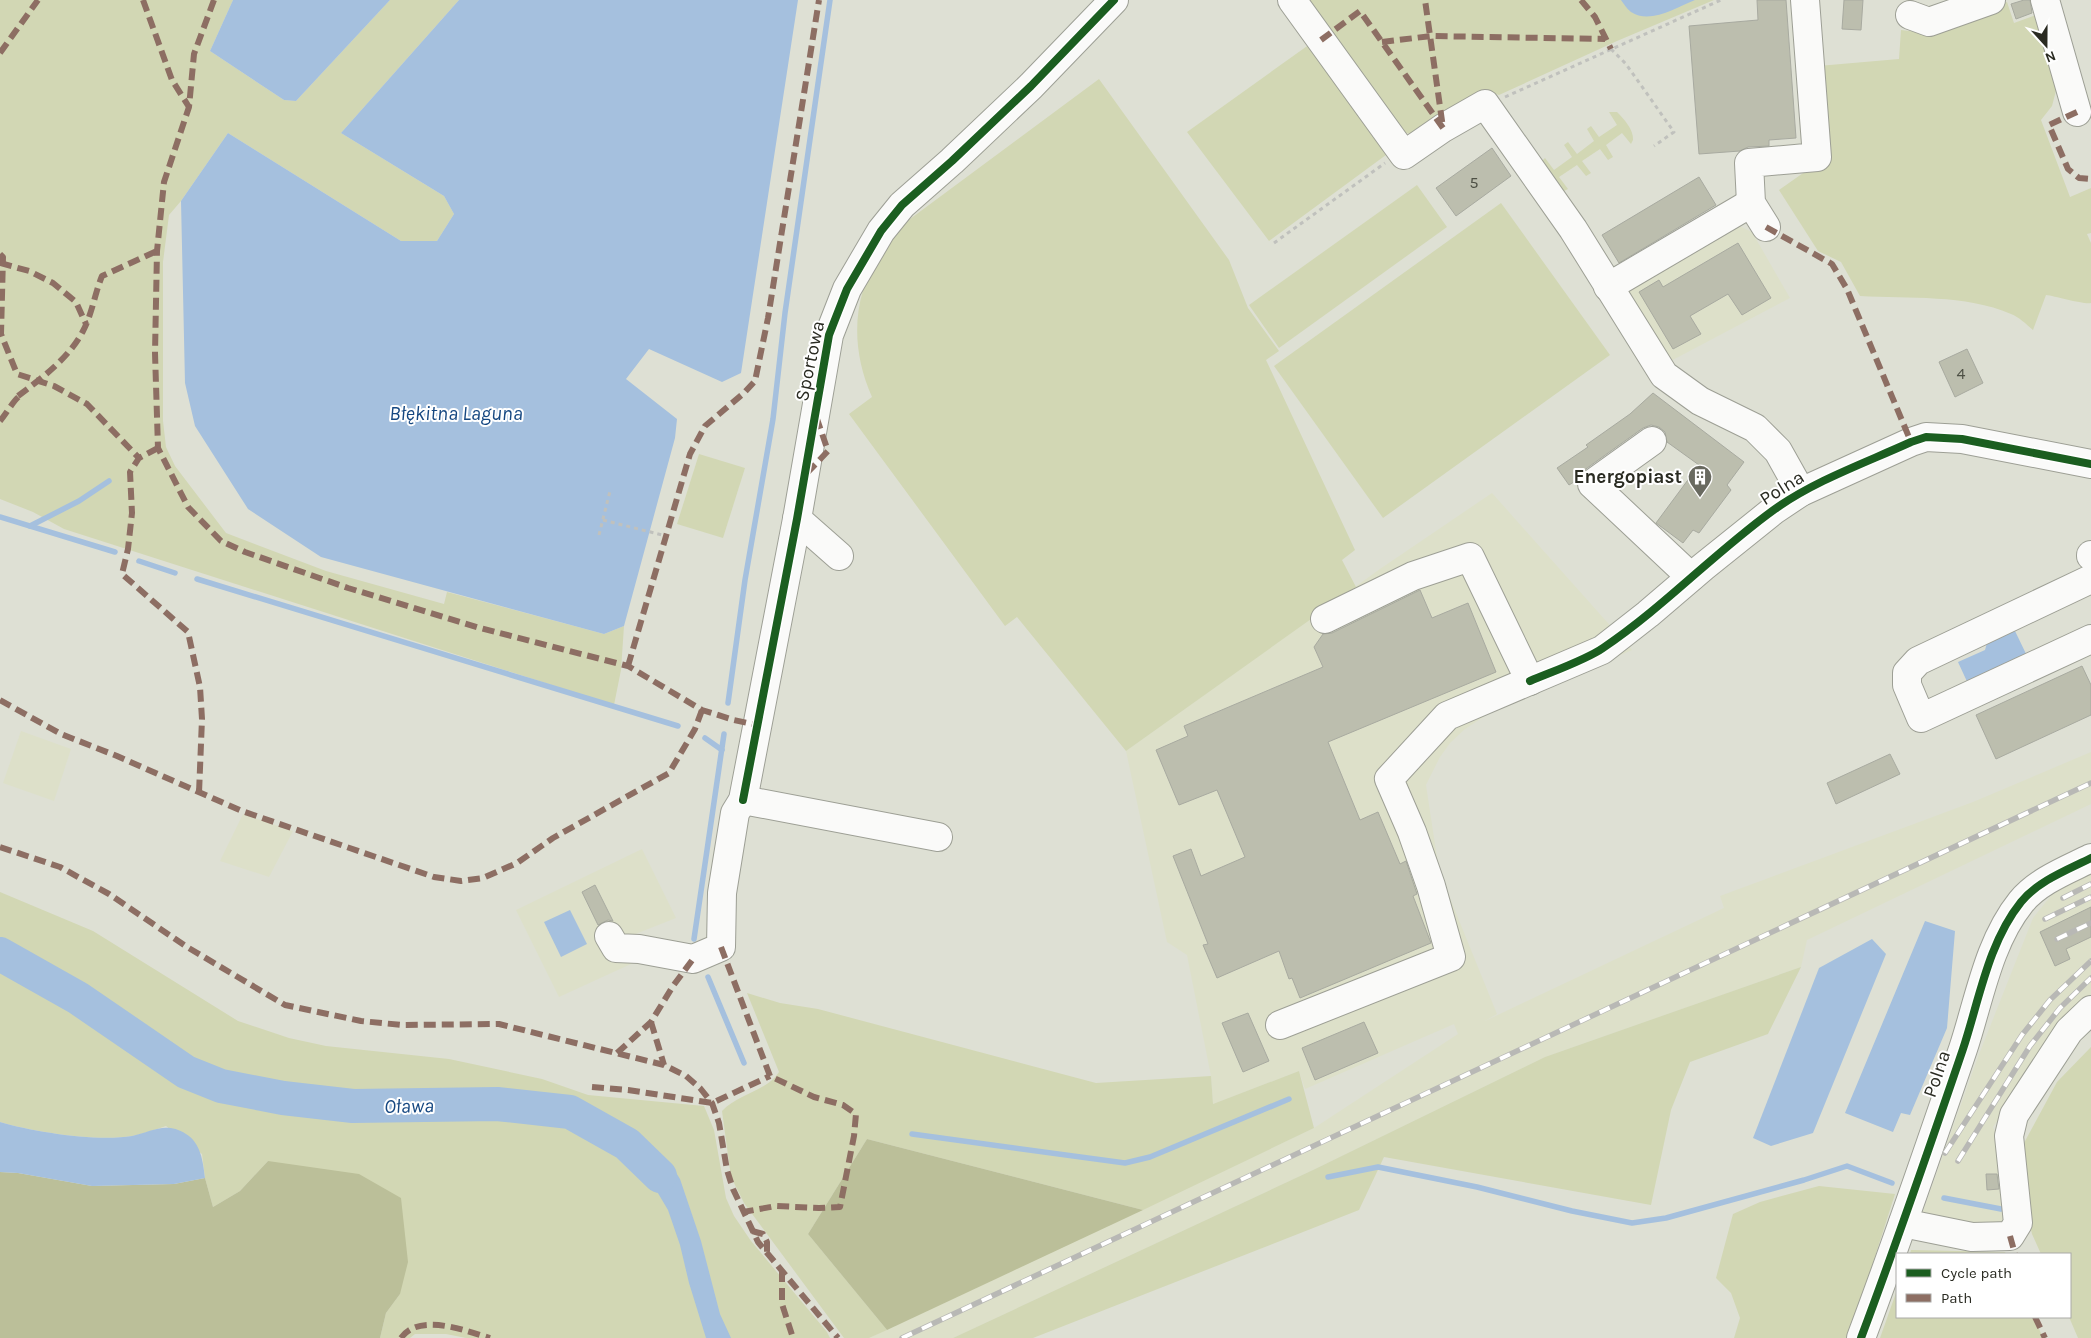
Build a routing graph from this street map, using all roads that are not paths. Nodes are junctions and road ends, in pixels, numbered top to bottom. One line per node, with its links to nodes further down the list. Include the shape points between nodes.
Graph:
1 (1114, 0): 14 (street, Sportowa, via 1031,86 902,204 872,244 847,289 829,335)
2 (1292, 0): 10 (street, via 1404,155 1485,104)
3 (1805, 0): 8 (street, via 1816,157 1749,163)
4 (1991, 0): 6 (street, via 1929,22)
5 (2045, 0): 7 (street)
6 (1910, 15)
7 (2077, 112)
8 (1750, 203): 9 (street); 10 (street)
9 (1766, 227)
10 (1608, 287): 13 (street, via 1664,375 1700,401 1755,428 1778,451)
11 (1652, 441): 16 (street, via 1592,484)
12 (2091, 464): 13 (street, Polna, via 1962,439 1926,437)
13 (1801, 492): 16 (street, Polna)
14 (797, 519): 15 (street); 21 (street, Sportowa)
15 (839, 556)
16 (1691, 578): 20 (street, Polna, via 1602,650)
17 (2091, 580): 19 (street, via 1918,661 1908,673 1906,685 1921,718)
18 (1325, 620): 20 (street, via 1413,576 1470,558)
19 (2091, 639)
20 (1530, 681): 26 (street, Polna, via 1448,716 1389,779 1431,886 1451,957)
21 (743, 800): 22 (street); 24 (street, Sportowa, via 735,813 722,893 721,947 693,959 616,948)
22 (938, 836)
23 (2091, 858): 27 (street, Polna, via 2048,879 2021,901 2003,931 1984,979)
24 (610, 936)
25 (2091, 1010): 27 (street, via 2069,1032 2014,1114 2008,1136 2018,1223 2010,1236 1972,1237)
26 (1280, 1025)
27 (1904, 1224): 28 (street, Polna)
28 (1861, 1338)

